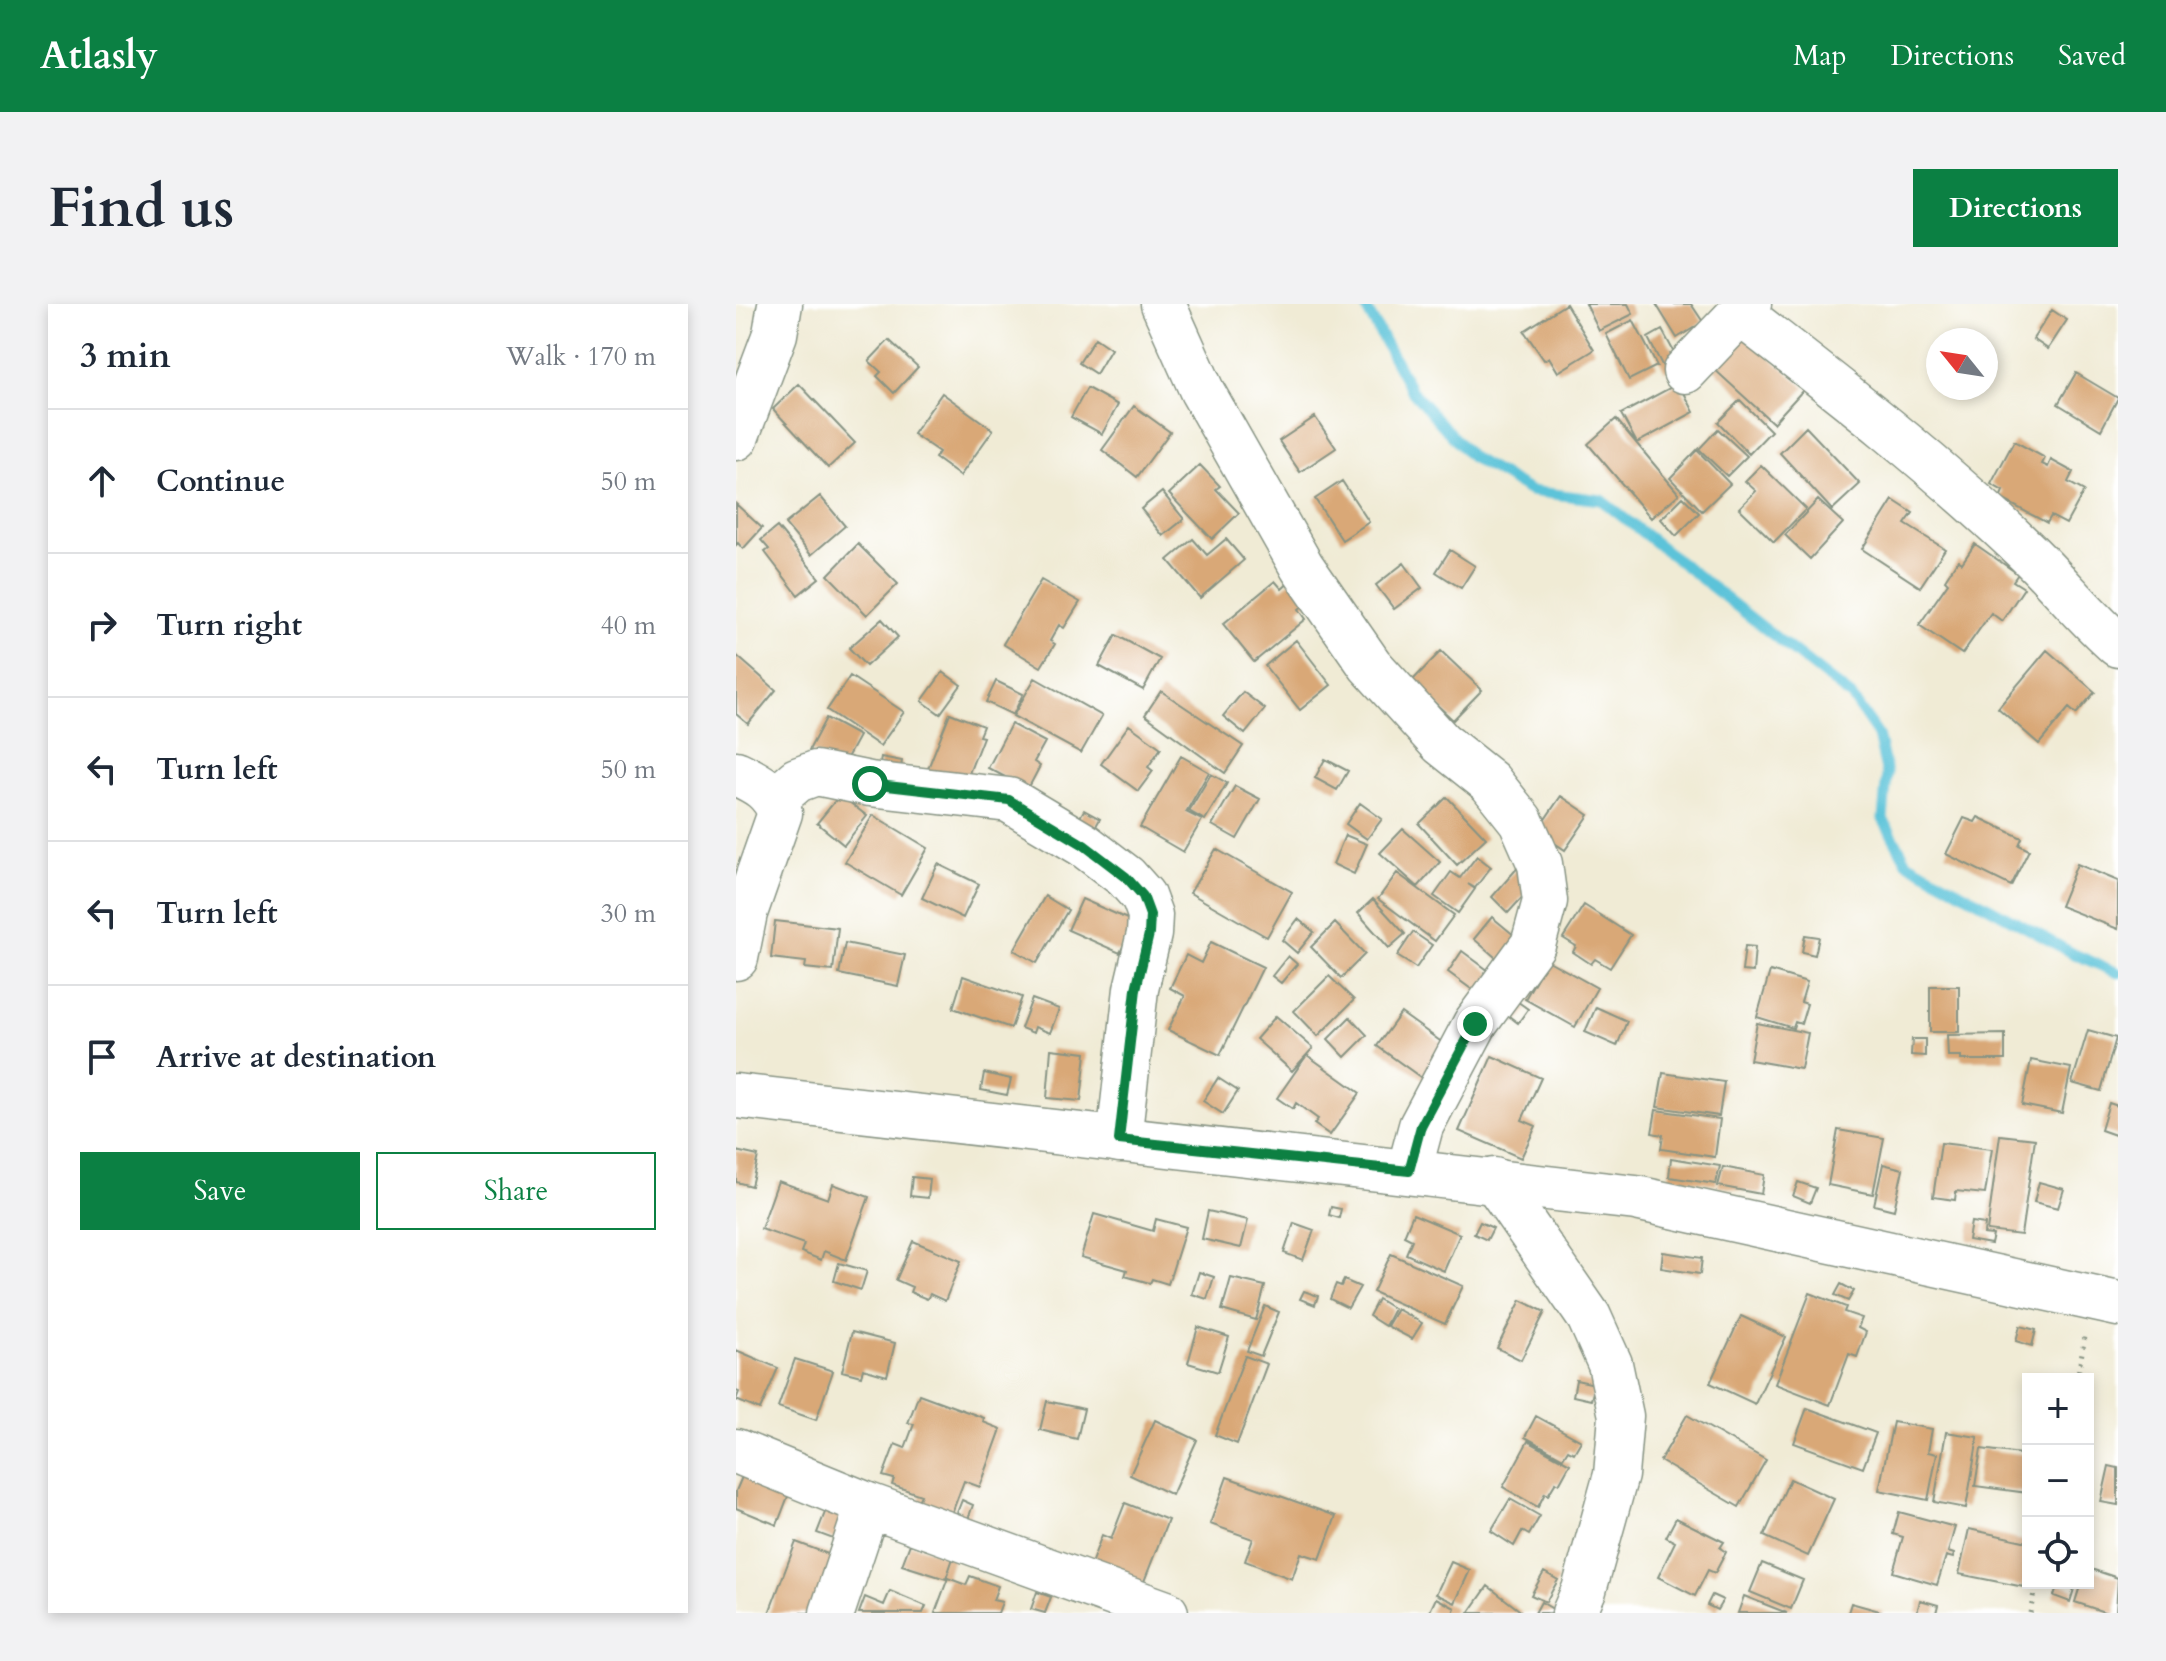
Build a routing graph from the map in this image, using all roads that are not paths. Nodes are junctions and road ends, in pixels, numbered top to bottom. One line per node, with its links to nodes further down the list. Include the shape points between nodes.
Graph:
1 (780, 304): 5 (street, via 775,334)
2 (1163, 304): 12 (street, via 1202,391 1302,567 1370,665 1441,743 1490,782 1521,821 1540,864 1545,901 1533,945 1475,1024 1421,1126)
3 (1745, 309): 4 (street); 6 (street, via 1955,486)
4 (1685, 371)
5 (736, 438)
6 (2118, 645)
7 (736, 773): 8 (street)
8 (775, 799): 9 (street, via 780,813 745,913); 11 (street, via 797,780 816,773 1009,800 1126,877 1143,896 1150,915)
9 (736, 958)
10 (736, 1096): 11 (street)
11 (1119, 1140): 12 (street)
12 (1409, 1171): 13 (street)
13 (1494, 1180): 14 (street, via 1636,1198); 19 (street, via 1589,1317 1610,1364 1621,1416 1616,1475)
14 (2118, 1304)
15 (736, 1451): 16 (street)
16 (868, 1505): 17 (street); 18 (street)
17 (832, 1613)
18 (1166, 1613)
19 (1574, 1613)

